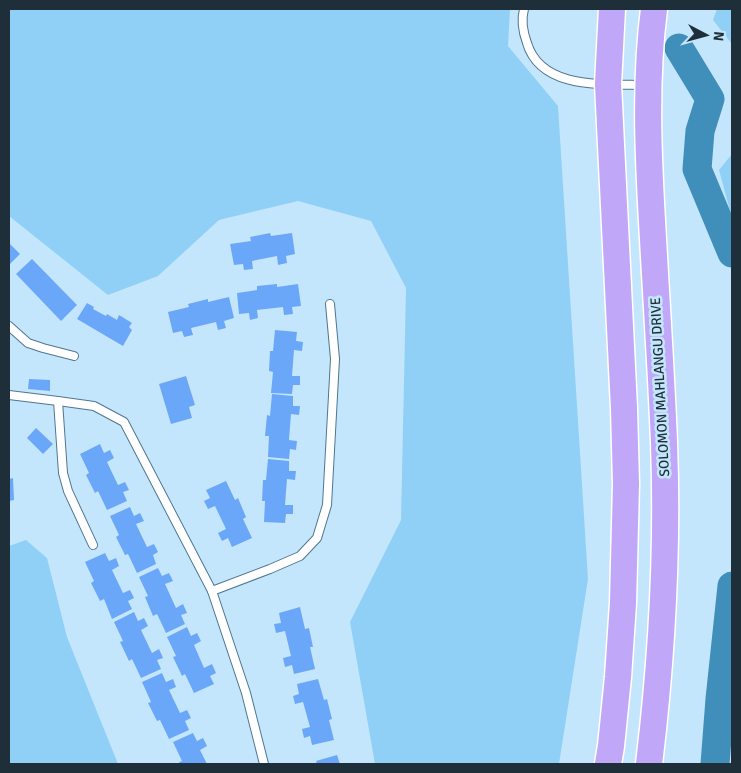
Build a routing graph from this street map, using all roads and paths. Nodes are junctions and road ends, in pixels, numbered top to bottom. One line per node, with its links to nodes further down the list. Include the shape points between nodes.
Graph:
1 (524, 9): 4 (lane, via 523,31 536,62 548,72 569,80)
2 (612, 9): 4 (highway)
3 (654, 9): 5 (highway, SOLOMON MAHLANGU DRIVE)
4 (608, 84): 5 (lane); 14 (highway, via 626,484 623,602)
5 (648, 85): 15 (highway, SOLOMON MAHLANGU DRIVE, via 666,506 661,650)
6 (330, 304): 12 (lane, via 335,359 327,505 317,538 300,556)
7 (9, 326): 8 (lane, via 28,343)
8 (74, 356)
9 (9, 395): 10 (lane)
10 (58, 400): 11 (lane, via 63,473); 12 (lane, via 94,406 124,422)
11 (93, 545)
12 (212, 590): 13 (lane, via 246,693)
13 (264, 764)
14 (608, 764)
15 (649, 764)

